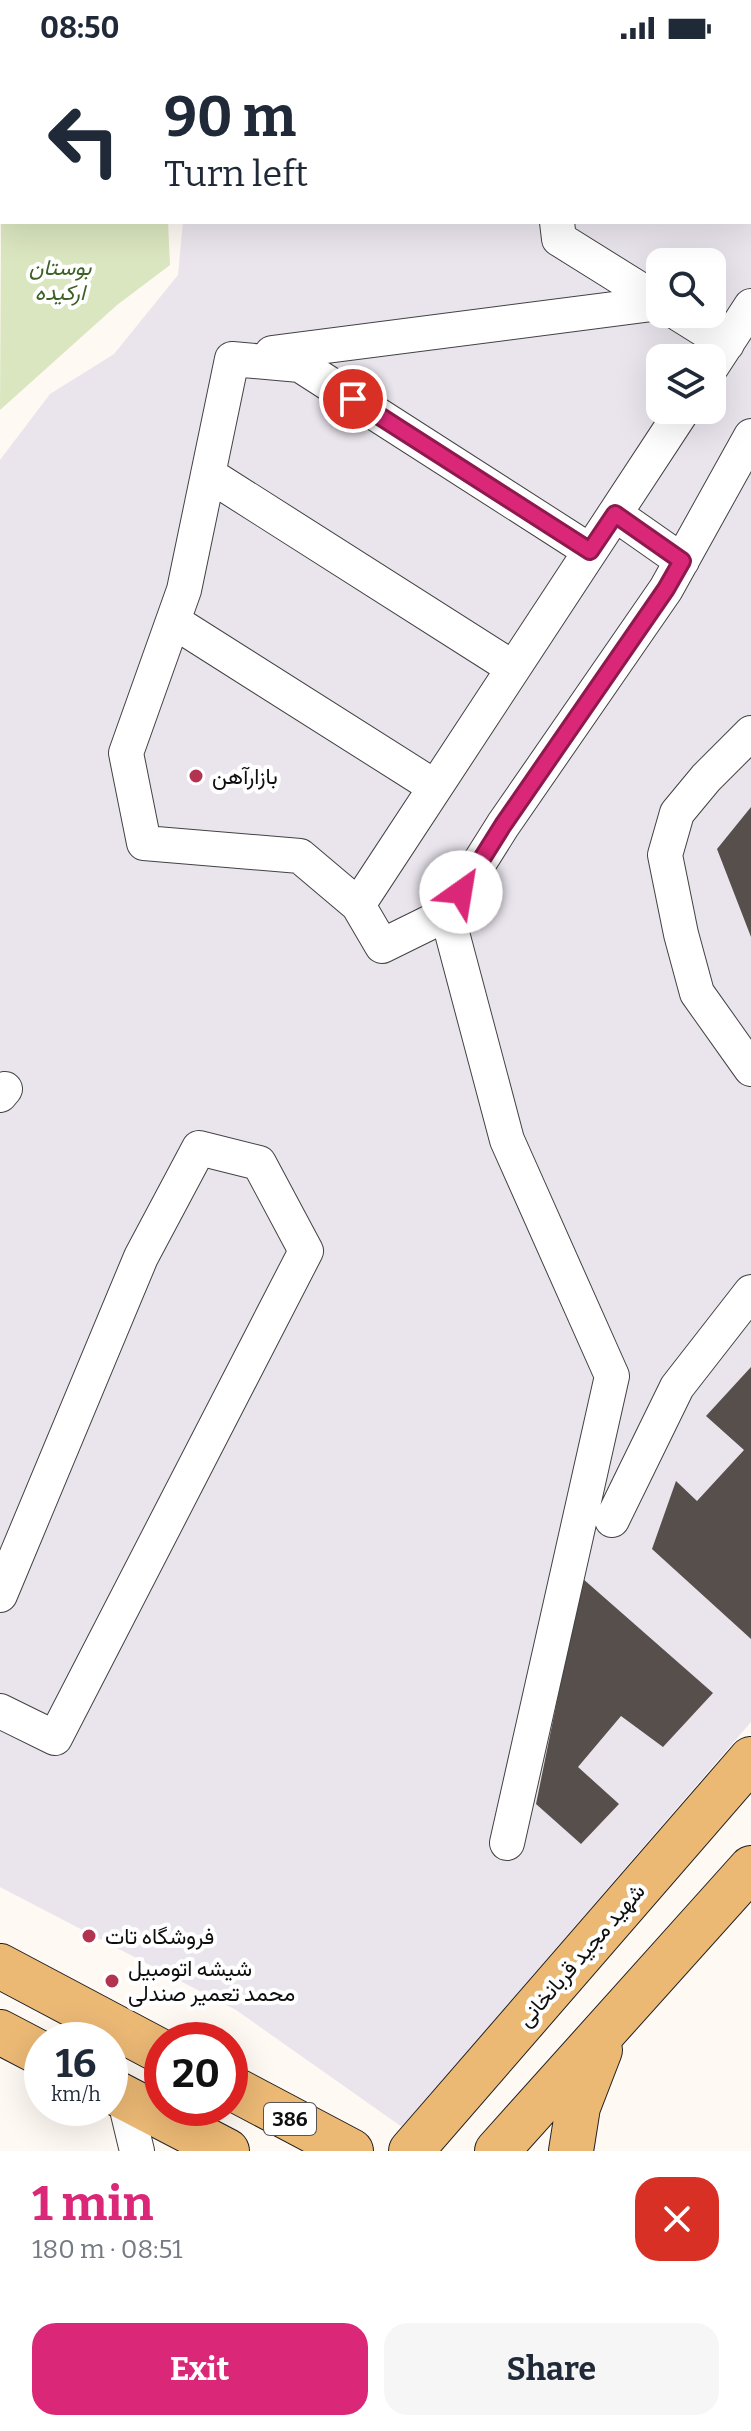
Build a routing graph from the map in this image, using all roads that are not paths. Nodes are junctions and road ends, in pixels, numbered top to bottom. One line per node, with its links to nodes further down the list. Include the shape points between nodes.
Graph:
1 (557, 224): 2 (street, via 559,239)
2 (646, 294)
3 (646, 305): 8 (street)
4 (751, 306): 7 (street)
5 (693, 328): 6 (street)
6 (708, 344)
7 (726, 344)
8 (232, 359): 12 (street); 14 (street, via 300,365)
9 (674, 424): 13 (street)
10 (751, 436): 11 (street)
11 (740, 473): 15 (street)
12 (208, 474): 16 (street); 17 (street)
13 (615, 514): 14 (street); 15 (street)
14 (590, 551): 17 (street)
15 (682, 561): 21 (street)
16 (173, 621): 19 (street); 20 (street, via 126,753 144,843 300,856)
17 (513, 668): 19 (street)
18 (751, 733): 22 (street, via 677,813 665,855 697,993)
19 (435, 787): 20 (street)
20 (358, 905): 21 (street, via 382,946)
21 (447, 914): 28 (street, via 507,1140 612,1376)
22 (751, 1069)
23 (751, 1292): 24 (street, via 677,1387)
24 (612, 1520)
25 (0, 1595): 26 (street, via 141,1257 199,1148 259,1163 306,1251 55,1738)
26 (0, 1711)
27 (751, 1759): 43 (main road, شهید مجید قربانخانی)
28 (507, 1843)
29 (751, 1868): 31 (main road)
30 (0, 1966): 33 (main road)
31 (610, 2024): 44 (main road); 45 (main road, via 578,2107)
32 (0, 2032): 34 (main road)
33 (144, 2042)
34 (24, 2045)
35 (248, 2097): 42 (main road, 386)
36 (128, 2099): 41 (main road)
37 (128, 2103): 40 (main road)
38 (128, 2114): 39 (street)
39 (137, 2151)
40 (159, 2151)
41 (227, 2151)
42 (351, 2151)
43 (411, 2151)
44 (497, 2151)
45 (571, 2151)

